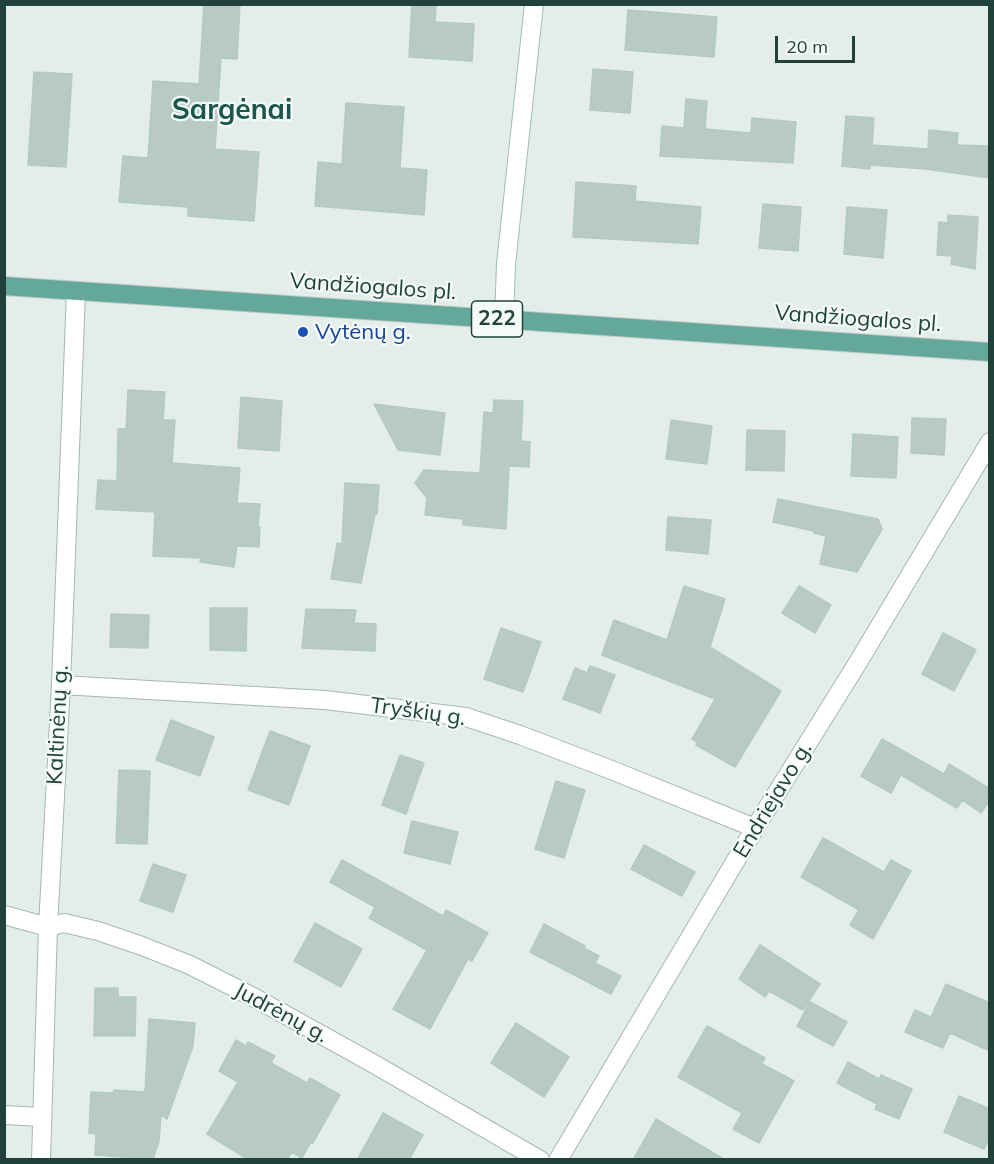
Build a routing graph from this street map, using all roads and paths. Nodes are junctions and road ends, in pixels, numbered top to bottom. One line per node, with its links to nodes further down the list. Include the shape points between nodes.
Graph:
1 (534, 4): 4 (street, via 506,264)
2 (4, 286): 3 (main road, Vandžiogalos pl. / 222)
3 (76, 291): 4 (main road, Vandžiogalos pl. / 222); 7 (street, Kaltinėnų g.)
4 (504, 319): 5 (main road, Vandžiogalos pl. / 222)
5 (990, 351)
6 (990, 442): 8 (street, Endriejavo g.)
7 (61, 685): 8 (street, Tryškių g., via 325,700 466,717); 10 (street, Kaltinėnų g.)
8 (755, 828): 15 (street, Endriejavo g.)
9 (4, 915): 10 (street, Judrėnų g.)
10 (48, 927): 12 (street, Kaltinėnų g.); 14 (street, Judrėnų g., via 64,923 98,931 190,965)
11 (4, 1114): 12 (street)
12 (42, 1117): 13 (street, Kaltinėnų g.)
13 (41, 1160)
14 (540, 1160)
15 (558, 1160)

